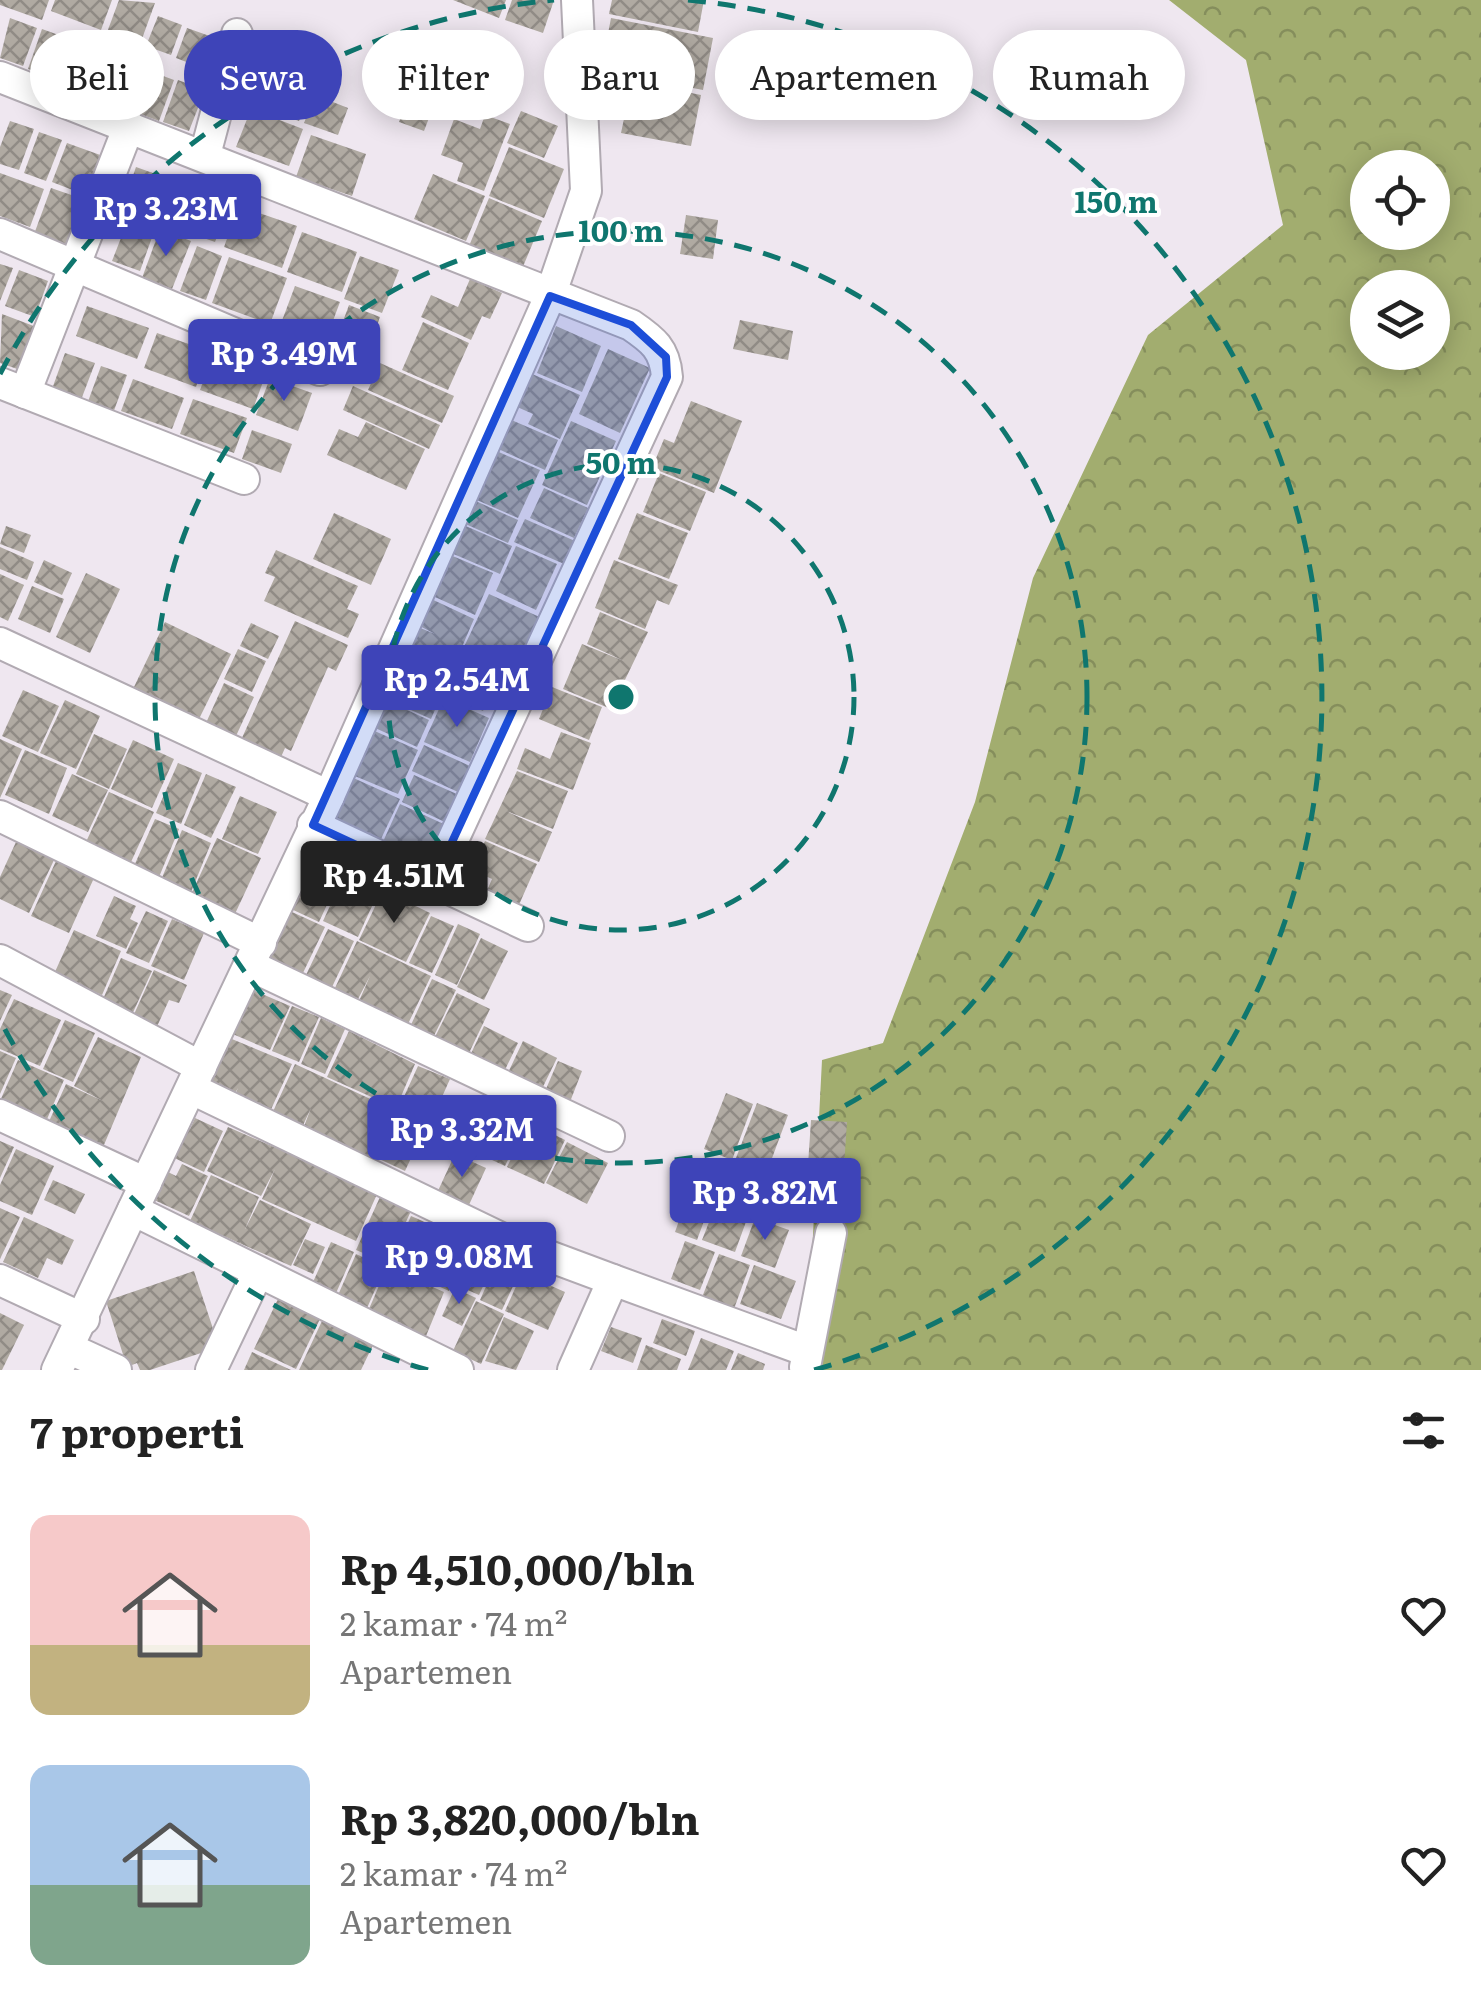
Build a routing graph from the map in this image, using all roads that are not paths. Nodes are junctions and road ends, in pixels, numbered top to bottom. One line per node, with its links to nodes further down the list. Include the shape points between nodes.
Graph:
1 (576, 0): 8 (street, via 586,191)
2 (0, 77): 4 (street)
3 (214, 120): 5 (street)
4 (129, 126): 5 (street); 7 (street)
5 (205, 156): 8 (street)
6 (0, 234): 7 (street)
7 (75, 266): 9 (street); 10 (street)
8 (550, 296): 13 (street); 16 (street, via 631,325 666,357 667,376)
9 (320, 370)
10 (13, 388): 11 (street)
11 (244, 479)
12 (0, 643): 13 (street)
13 (329, 796): 15 (street)
14 (0, 816): 18 (street)
15 (313, 825): 16 (street); 18 (street)
16 (434, 881): 17 (street)
17 (528, 926)
18 (255, 954): 20 (street); 22 (street)
19 (0, 960): 20 (street)
20 (196, 1078): 23 (street); 27 (street, via 503,1239)
21 (0, 1114): 23 (street)
22 (608, 1136)
23 (140, 1197): 25 (street); 28 (street)
24 (831, 1234): 31 (street)
25 (258, 1272): 30 (street); 33 (street)
26 (0, 1280): 28 (street)
27 (613, 1280): 31 (street); 35 (street)
28 (84, 1318): 29 (street)
29 (62, 1359): 32 (street)
30 (399, 1359): 34 (street)
31 (806, 1360)
32 (116, 1370)
33 (211, 1370)
34 (458, 1370)
35 (573, 1370)

